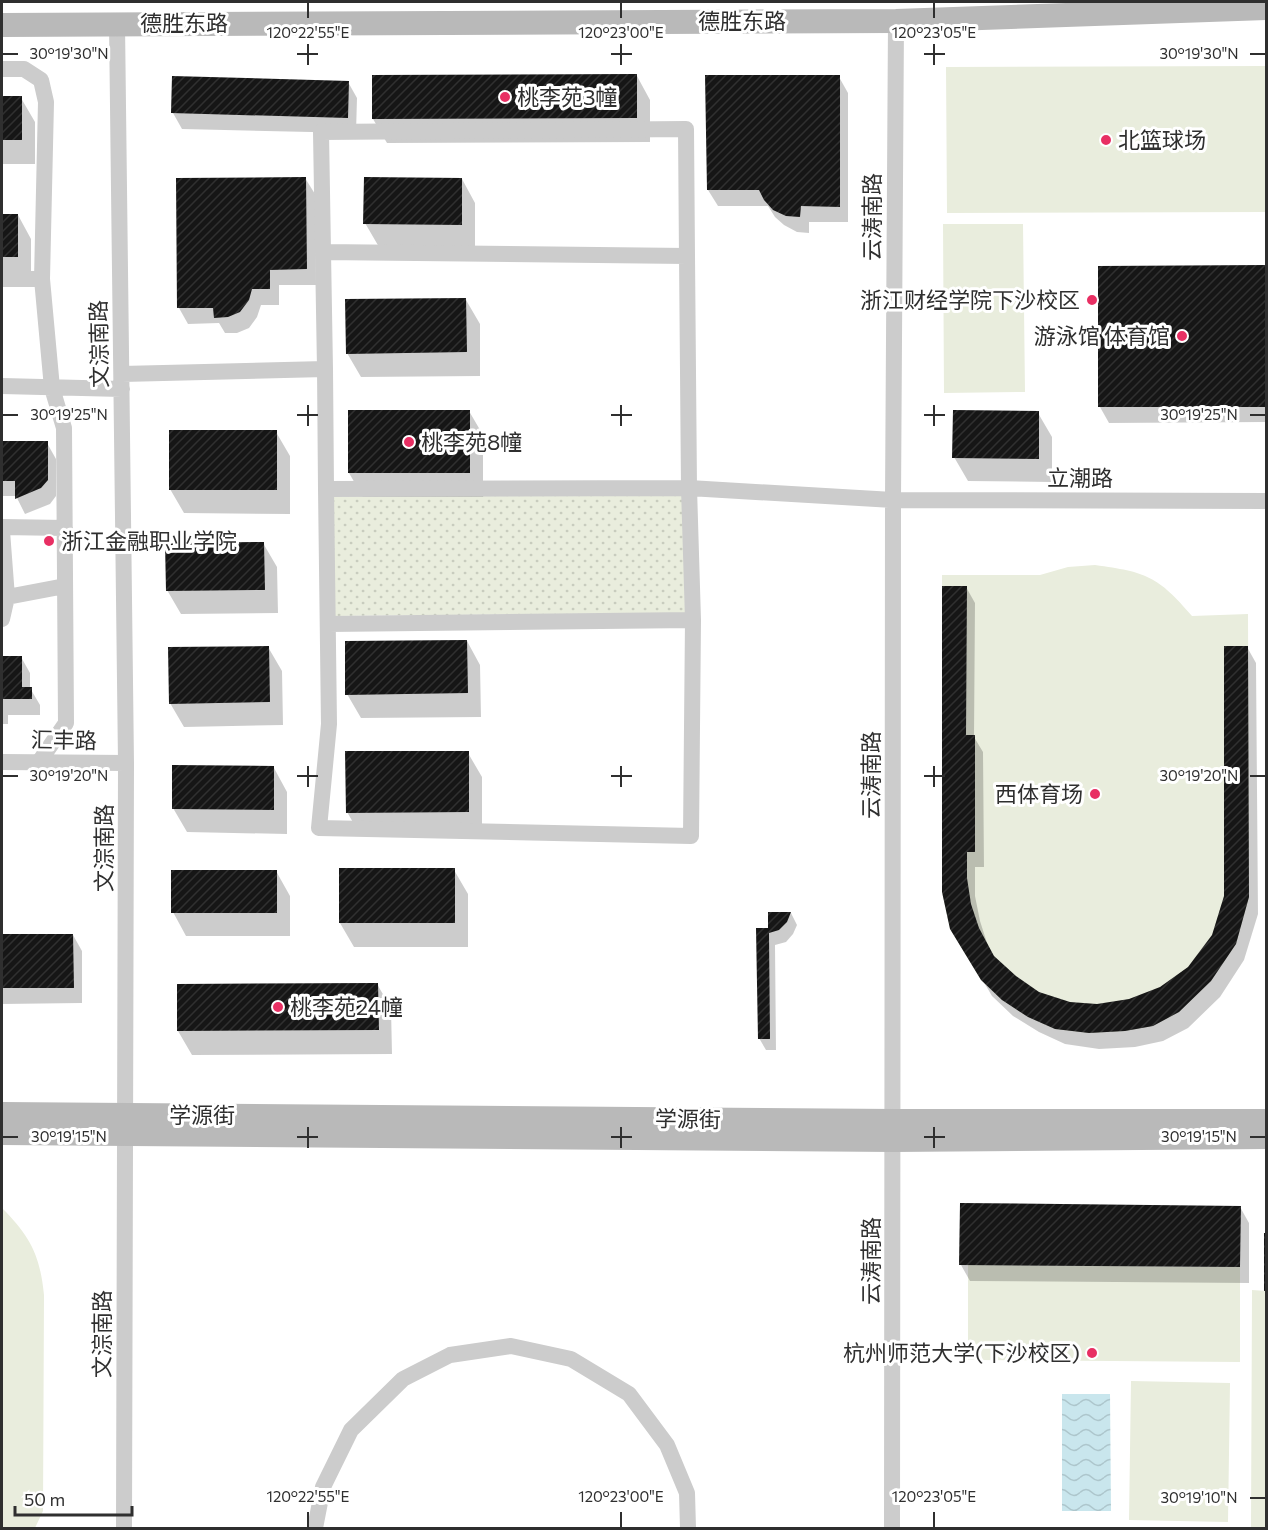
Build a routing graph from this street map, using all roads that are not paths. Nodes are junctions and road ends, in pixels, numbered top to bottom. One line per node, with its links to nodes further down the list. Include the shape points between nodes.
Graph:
1 (900, 8): 2 (main road, 德胜东路); 3 (main road, 德胜东路); 16 (street, 云涛南路)
2 (1266, 8)
3 (117, 24): 4 (main road, 德胜东路); 11 (street, 文淙南路)
4 (2, 25)
5 (2, 69): 9 (street, via 24,69 41,80 46,102)
6 (323, 252): 7 (street); 7 (street, via 321,132 686,129); 10 (street)
7 (687, 256): 14 (street)
8 (2, 279): 9 (street)
9 (42, 279): 13 (street)
10 (325, 369): 11 (street); 15 (street)
11 (122, 382): 13 (street); 27 (street, 文淙南路)
12 (2, 386): 13 (street)
13 (52, 388): 18 (street, via 64,428)
14 (689, 488): 15 (street, 立潮路); 16 (street, 立潮路); 23 (street)
15 (326, 489): 24 (street)
16 (893, 500): 17 (street, 立潮路); 31 (street, 云涛南路)
17 (1266, 501)
18 (65, 528): 19 (street); 20 (street)
19 (2, 529): 21 (street)
20 (65, 586): 21 (street); 26 (street, via 66,723)
21 (7, 597): 22 (street)
22 (2, 619)
23 (693, 620): 24 (street); 24 (street, via 691,836 319,828 329,724)
24 (328, 624)
25 (2, 762): 26 (street, 汇丰路)
26 (39, 762): 27 (street, 汇丰路)
27 (126, 763): 30 (street, 文淙南路)
28 (2, 1114): 30 (main road, 学源街)
29 (1266, 1121): 31 (main road, 学源街)
30 (125, 1124): 31 (main road, 学源街); 32 (main road); 34 (street, 文淙南路)
31 (894, 1130): 33 (main road); 37 (street, 云涛南路)
32 (2, 1133)
33 (1266, 1137)
34 (124, 1528)
35 (315, 1528): 36 (street, via 323,1487 351,1430 403,1379 450,1355 511,1346 571,1359 629,1394 667,1445 687,1493)
36 (688, 1528)
37 (892, 1528)

